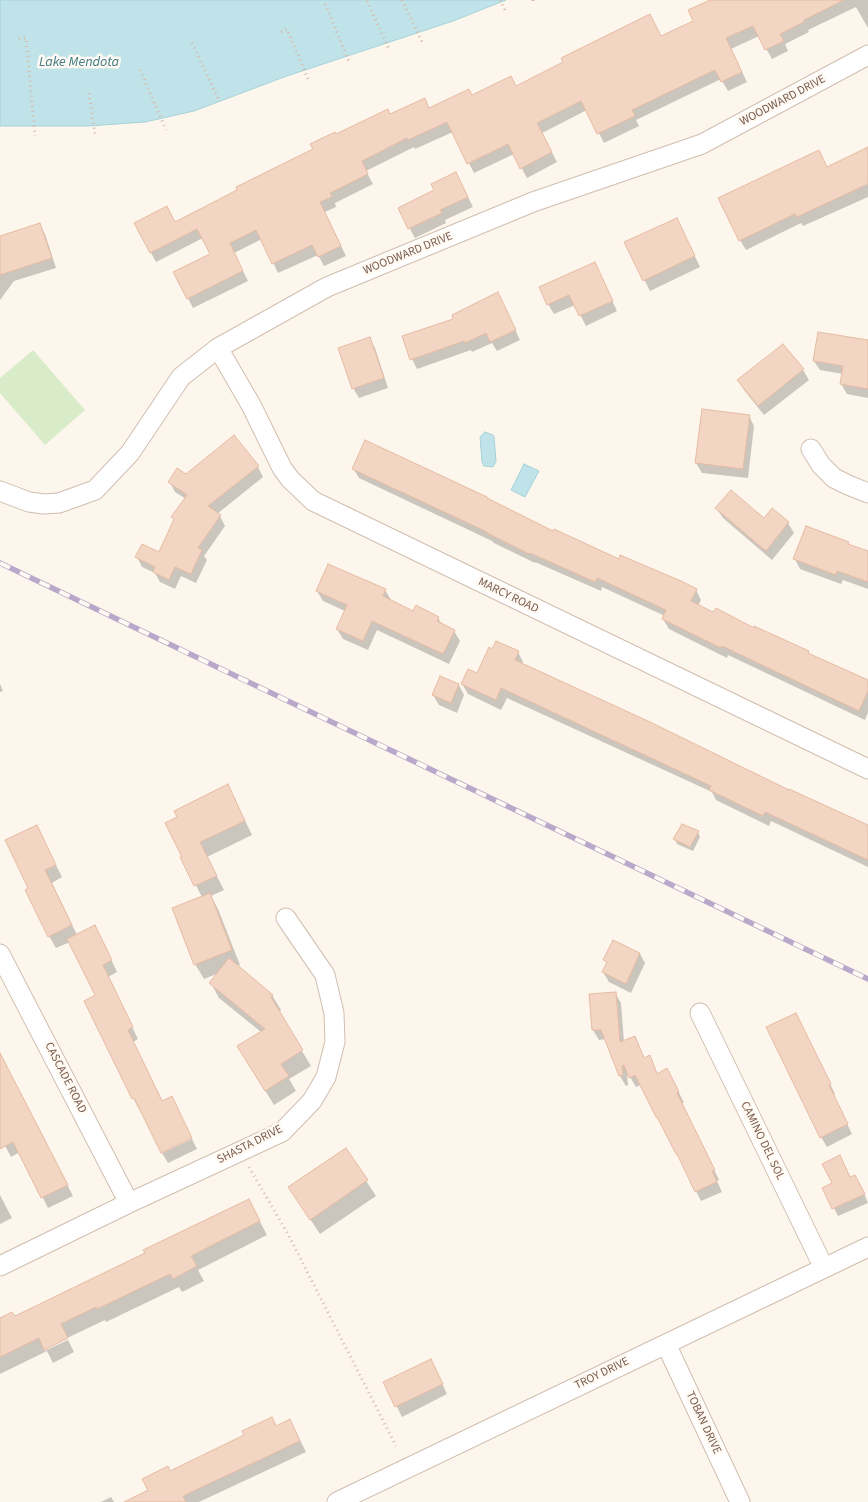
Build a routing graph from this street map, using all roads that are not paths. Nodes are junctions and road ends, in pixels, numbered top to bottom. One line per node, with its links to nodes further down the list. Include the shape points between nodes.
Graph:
1 (868, 55): 2 (street, WOODWARD DRIVE, via 702,144 533,202 327,288)
2 (218, 348): 4 (street, WOODWARD DRIVE, via 181,377 130,453 95,490 59,503 44,504); 6 (street, MARCY ROAD, via 252,405 282,468 313,501)
3 (811, 449): 5 (street, via 834,478)
4 (0, 491)
5 (868, 493)
6 (866, 764)
7 (286, 918): 10 (street, SHASTA DRIVE, via 325,975 334,1013 335,1042 326,1077 312,1101 282,1132)
8 (0, 954): 10 (street, CASCADE ROAD)
9 (700, 1013): 13 (street, CAMINO DEL SOL)
10 (129, 1203): 12 (street, SHASTA DRIVE)
11 (868, 1247): 13 (street, TROY DRIVE)
12 (0, 1266)
13 (824, 1268): 14 (street, TROY DRIVE)
14 (666, 1344): 15 (street, TROY DRIVE); 16 (street, TOBAN DRIVE)
15 (337, 1502)
16 (740, 1502)

